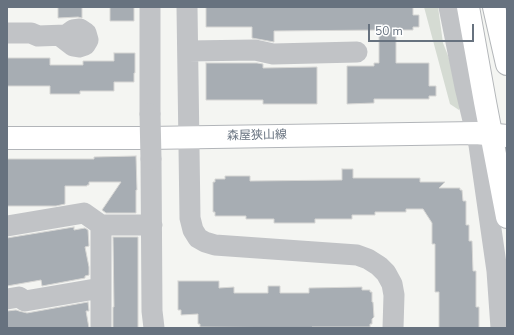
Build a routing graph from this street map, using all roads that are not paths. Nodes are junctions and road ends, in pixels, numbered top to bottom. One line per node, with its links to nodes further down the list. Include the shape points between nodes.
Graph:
1 (150, 7): 16 (street, bridge)
2 (187, 7): 8 (street)
3 (449, 7): 11 (street, via 465,87)
4 (468, 7): 11 (main road)
5 (494, 7): 10 (main road)
6 (7, 33): 7 (street)
7 (60, 36)
8 (188, 51): 9 (street, via 255,50 273,54); 12 (street)
9 (357, 52)
10 (507, 64)
11 (491, 134): 12 (main road, 森屋狭山線); 14 (main road); 23 (street, via 479,145 497,270)
12 (189, 137): 13 (main road, 森屋狭山線); 22 (street, via 190,218 198,238 215,245 357,255 368,259 386,273 392,284)
13 (7, 138)
14 (507, 217)
15 (101, 225): 16 (street); 17 (street, via 84,213); 18 (street)
16 (152, 225): 21 (street)
17 (7, 226)
18 (101, 288): 19 (street, via 25,300 19,296); 20 (street)
19 (7, 299)
20 (101, 328)
21 (154, 328)
22 (393, 328)
23 (501, 328)

